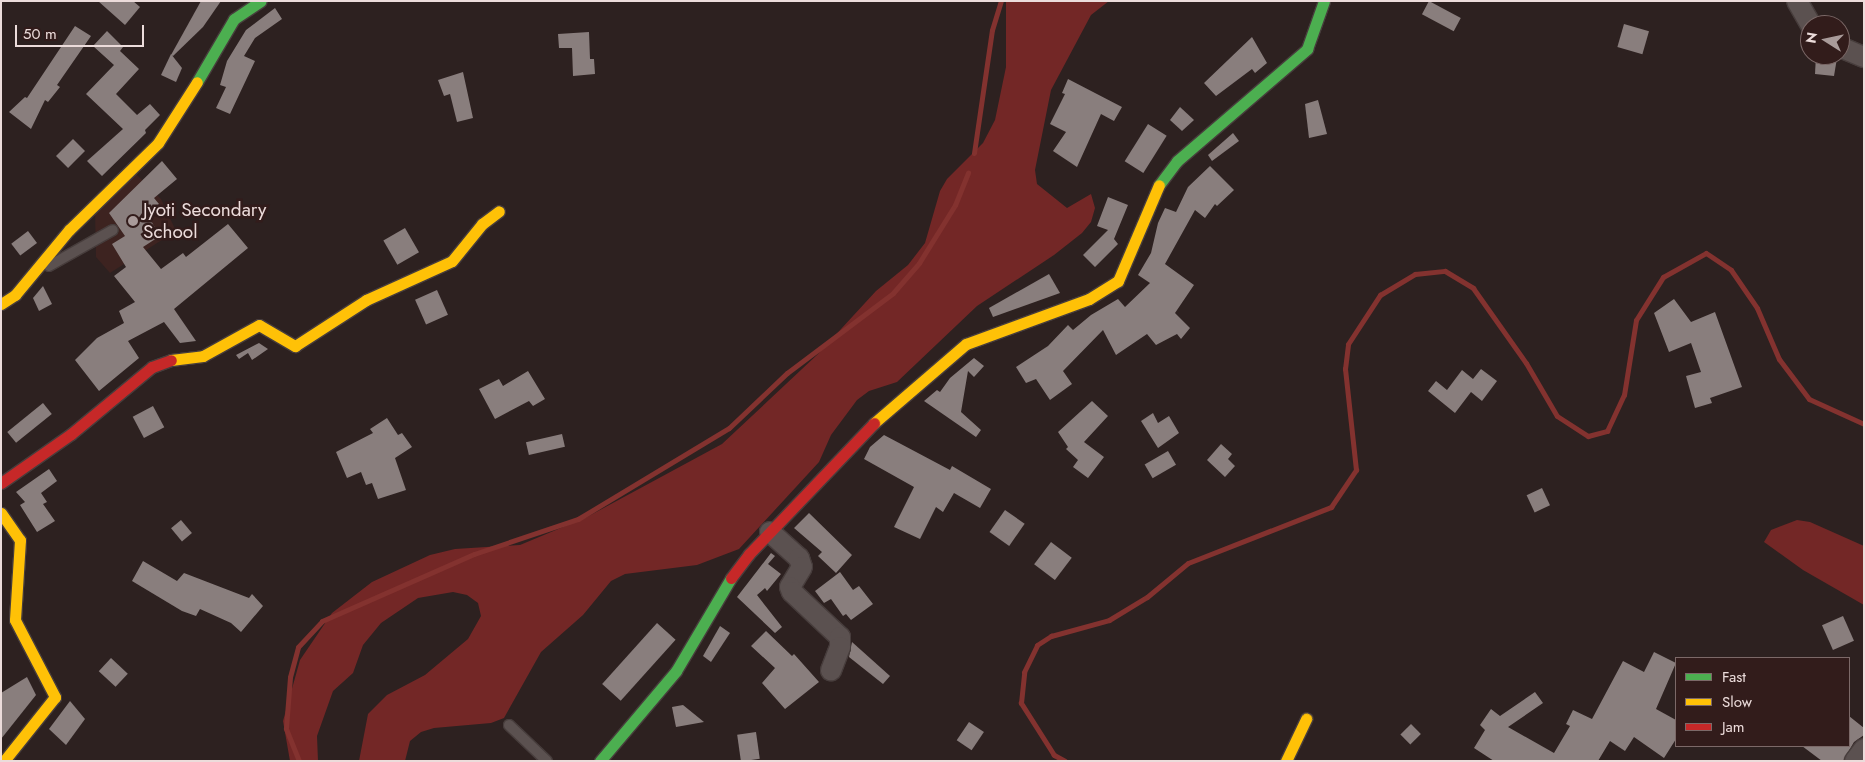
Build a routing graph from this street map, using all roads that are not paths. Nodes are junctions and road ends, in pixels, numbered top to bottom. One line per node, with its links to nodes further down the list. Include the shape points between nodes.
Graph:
1 (261, 1): 9 (street, via 234,20 173,124 158,143 69,230)
2 (1324, 1): 13 (street, via 1307,49 1177,161 1164,176 1143,217 1135,247 1118,281 1089,299 979,338 952,354 840,454)
3 (1797, 1): 4 (street)
4 (1805, 15)
5 (1850, 52): 6 (street)
6 (1864, 57)
7 (499, 210): 11 (street, via 482,224 452,261 366,300 296,346 259,325 202,356 168,360 152,367 71,434)
8 (113, 230): 9 (lane, via 79,252)
9 (35, 273): 10 (street, via 15,295)
10 (1, 304)
11 (1, 483)
12 (1, 513): 18 (street, via 20,540 15,620 55,697)
13 (770, 532): 14 (street, via 799,558 802,567 790,587 792,592 840,637 840,647); 20 (street, via 724,588 676,671)
14 (831, 670)
15 (1306, 719): 21 (street)
16 (509, 725): 19 (lane)
17 (1864, 749): 22 (street)
18 (4, 761)
19 (547, 761)
20 (600, 761)
21 (1286, 761)
22 (1855, 761)

